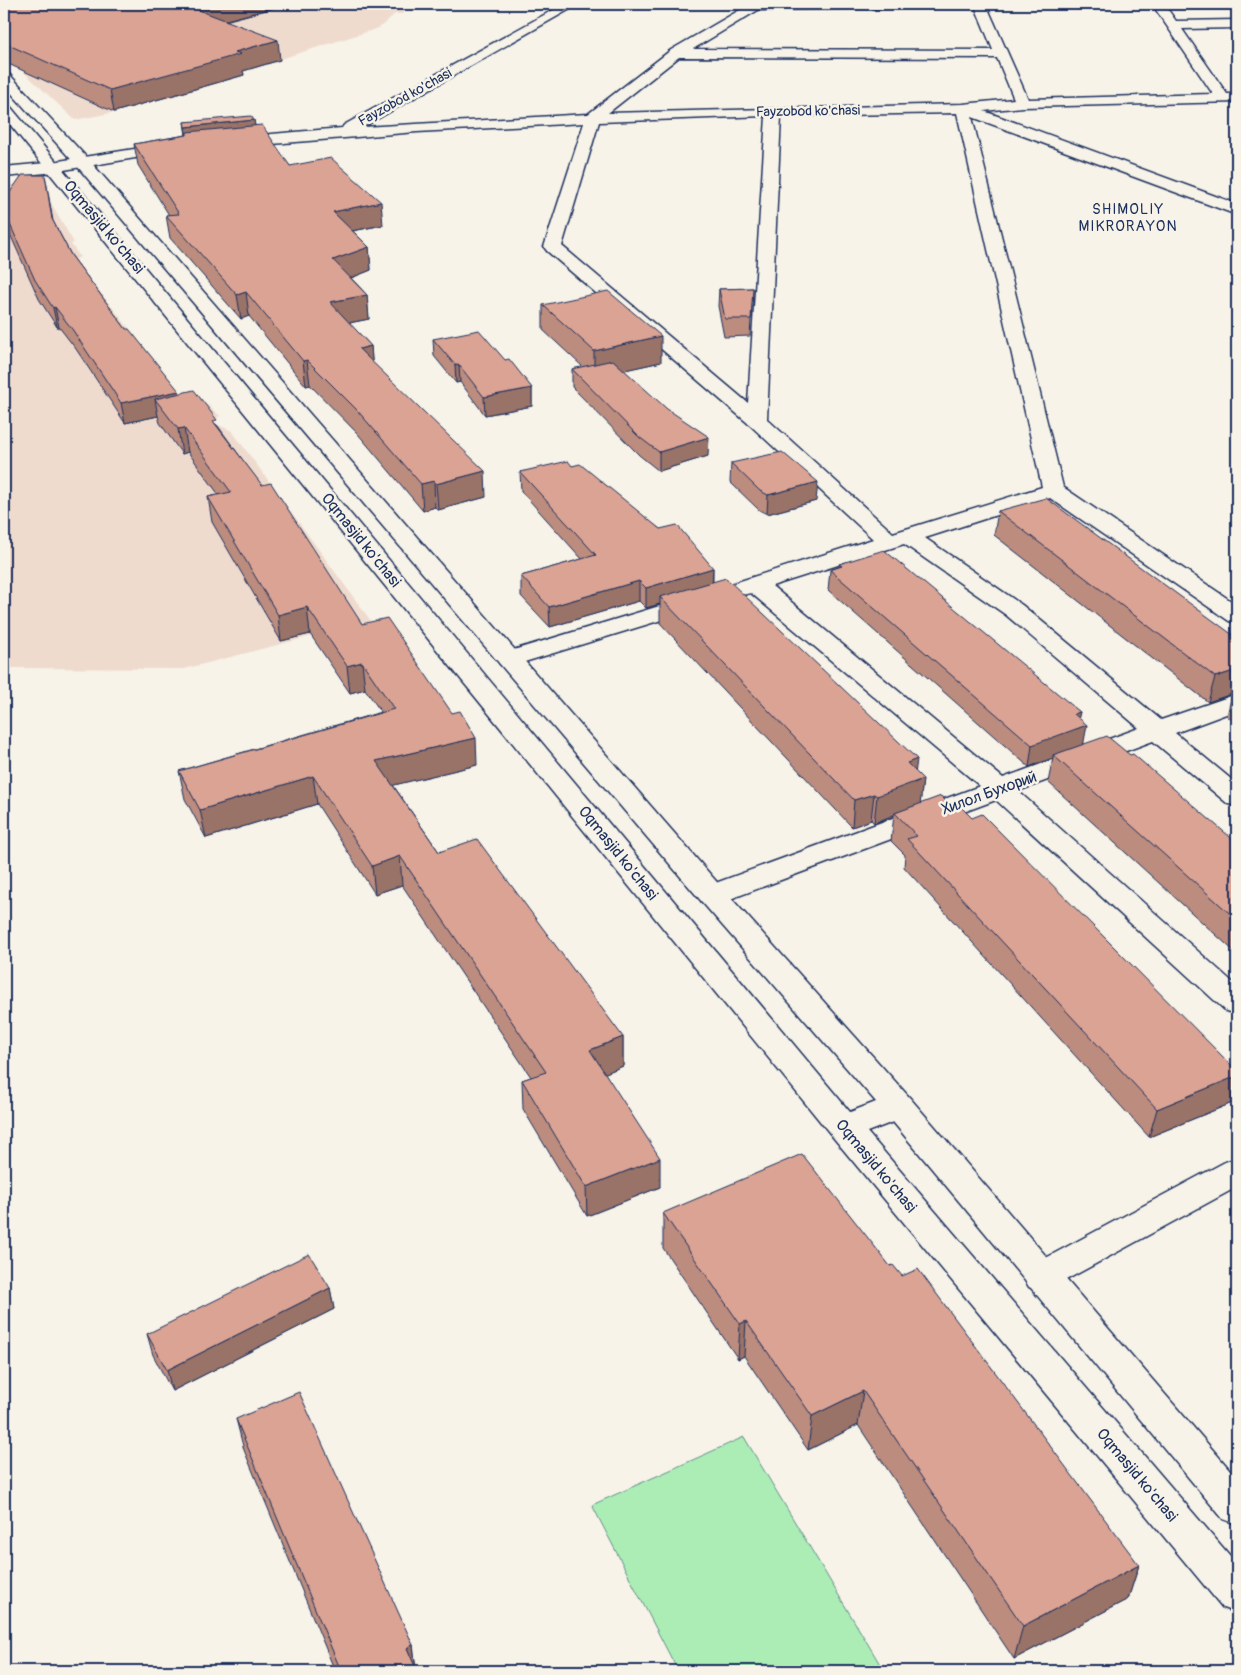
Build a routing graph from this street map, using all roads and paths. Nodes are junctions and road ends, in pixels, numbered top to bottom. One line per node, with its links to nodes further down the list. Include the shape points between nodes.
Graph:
1 (573, 4): 17 (street, Fayzobod ko'chasi)
2 (884, 4): 5 (street)
3 (980, 4): 9 (street)
4 (1158, 4): 7 (street, Fayzobod ko'chasi)
5 (757, 5): 8 (street)
6 (1237, 24): 7 (street)
7 (1172, 25): 11 (street, Fayzobod ko'chasi)
8 (676, 53): 9 (street); 16 (street)
9 (1002, 54): 12 (street)
10 (4, 77): 20 (street, Oqmasjid ko'chasi)
11 (1232, 100): 12 (street, Fayzobod ko'chasi)
12 (1023, 103): 14 (street, Fayzobod ko'chasi)
13 (4, 108): 21 (street, Oqmasjid ko'chasi)
14 (963, 108): 15 (street, Fayzobod ko'chasi); 23 (street); 25 (street)
15 (774, 112): 16 (street, Fayzobod ko'chasi); 24 (street)
16 (593, 118): 17 (street, Fayzobod ko'chasi); 24 (street, via 552,247)
17 (342, 132): 18 (street, Fayzobod ko'chasi)
18 (216, 144)
19 (187, 146): 20 (street, via 130,152)
20 (83, 163): 21 (street); 29 (street, Oqmasjid ko'chasi)
21 (55, 169): 22 (street); 37 (street, Oqmasjid ko'chasi)
22 (4, 172)
23 (1236, 212)
24 (757, 421): 26 (street)
25 (1053, 490): 26 (street); 28 (street)
26 (900, 540): 27 (street); 31 (street, via 1014,610)
27 (755, 584): 29 (street); 32 (street)
28 (1237, 616)
29 (509, 658): 34 (street, Oqmasjid ko'chasi)
30 (1237, 700): 31 (street, Хилол Бухорий)
31 (1158, 731): 32 (street, Хилол Бухорий); 33 (street)
32 (1000, 789): 34 (street, Хилол Бухорий); 35 (street)
33 (1237, 798)
34 (712, 895): 36 (street, Oqmasjid ko'chasi)
35 (1237, 1002)
36 (899, 1107): 37 (street); 39 (street, Oqmasjid ko'chasi)
37 (844, 1128): 41 (street, Oqmasjid ko'chasi)
38 (1237, 1171): 39 (street)
39 (1041, 1277): 40 (street, Oqmasjid ko'chasi)
40 (1237, 1506)
41 (1237, 1594)

